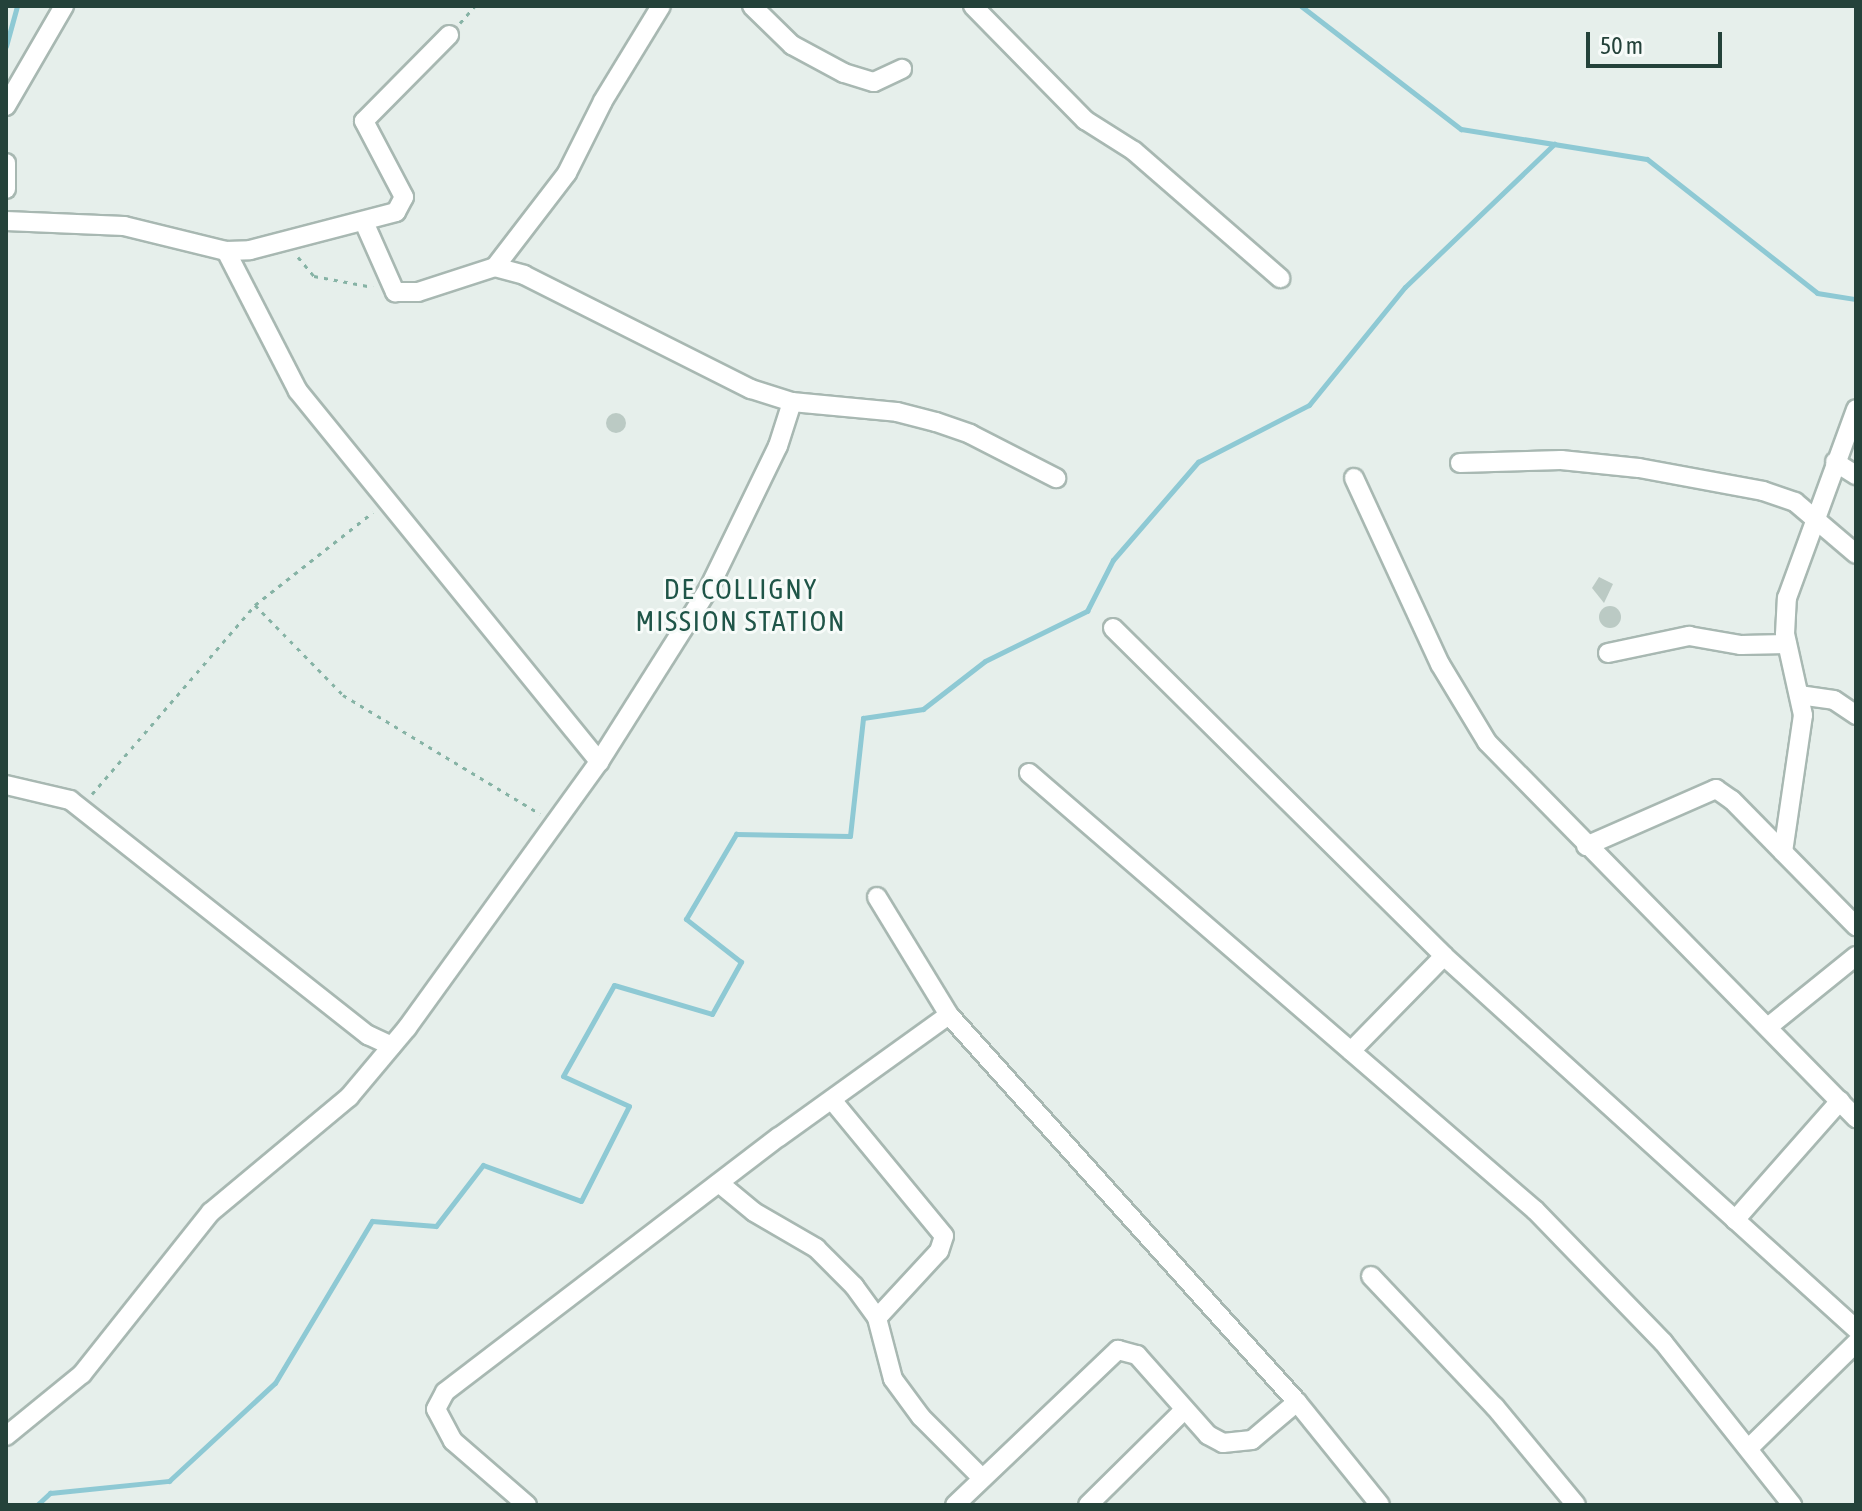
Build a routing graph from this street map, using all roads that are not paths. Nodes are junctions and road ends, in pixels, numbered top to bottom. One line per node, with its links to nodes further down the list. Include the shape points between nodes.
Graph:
1 (64, 6): 7 (street)
2 (74, 6): 7 (street)
3 (661, 6): 15 (street, via 567,173)
4 (752, 6): 8 (street, via 792,45 844,73 874,82)
5 (973, 6): 16 (street, via 1085,120 1134,151)
6 (449, 35): 13 (street, via 364,121 405,202 396,212)
7 (48, 40): 9 (street)
8 (902, 69)
9 (6, 106)
10 (6, 163): 11 (street)
11 (6, 189)
12 (6, 221): 14 (street, via 124,226)
13 (364, 222): 14 (street); 15 (street, via 395,292 418,292)
14 (226, 251): 31 (street, via 291,381)
15 (495, 267): 17 (street, via 524,275 751,389)
16 (1280, 278)
17 (792, 402): 22 (street, via 897,412 936,422); 31 (street, via 778,446 709,588)
18 (1856, 409): 19 (street)
19 (1835, 462): 21 (street); 24 (street)
20 (1460, 463): 24 (street, via 1536,458 1639,468 1785,496)
21 (1856, 475)
22 (1056, 478)
23 (1354, 478): 34 (street, via 1440,664 1475,723 1519,779)
24 (1815, 521): 25 (street); 27 (street, via 1787,598)
25 (1856, 554)
26 (1113, 628): 38 (street)
27 (1787, 644): 28 (street, via 1741,645 1689,636); 29 (street)
28 (1608, 653)
29 (1799, 695): 30 (street, via 1834,700); 35 (street, via 1801,732)
30 (1856, 715)
31 (599, 762): 42 (street)
32 (1029, 773): 43 (street)
33 (6, 785): 42 (street, via 41,789 80,808 368,1035)
34 (1586, 846): 35 (street, via 1716,789); 41 (street)
35 (1783, 852): 37 (street)
36 (877, 897): 40 (street)
37 (1856, 926)
38 (1444, 956): 43 (street); 48 (street)
39 (1856, 956): 41 (street)
40 (949, 1015): 44 (street); 53 (street)
41 (1768, 1027): 45 (street)
42 (392, 1046): 55 (street, via 349,1097 211,1212 82,1374)
43 (1351, 1051): 56 (street, via 1535,1210 1663,1342)
44 (832, 1100): 47 (street); 50 (street, via 944,1236 939,1251)
45 (1840, 1101): 46 (street); 48 (street)
46 (1856, 1118)
47 (719, 1183): 50 (street, via 754,1212 828,1257); 58 (street, via 439,1399 436,1409 453,1441)
48 (1735, 1220): 51 (street)
49 (1371, 1276): 62 (street, via 1495,1407)
50 (877, 1318): 57 (street, via 893,1379 921,1417)
51 (1856, 1329)
52 (1856, 1343): 56 (street)
53 (1297, 1402): 54 (street, via 1252,1440 1237,1445 1208,1435); 61 (street)
54 (1185, 1409): 57 (street, via 1137,1355 1118,1350); 60 (street)
55 (6, 1436)
56 (1749, 1448): 63 (street)
57 (982, 1478): 59 (street)
58 (527, 1505)
59 (955, 1505)
60 (1088, 1505)
61 (1380, 1505)
62 (1576, 1505)
63 (1792, 1505)

